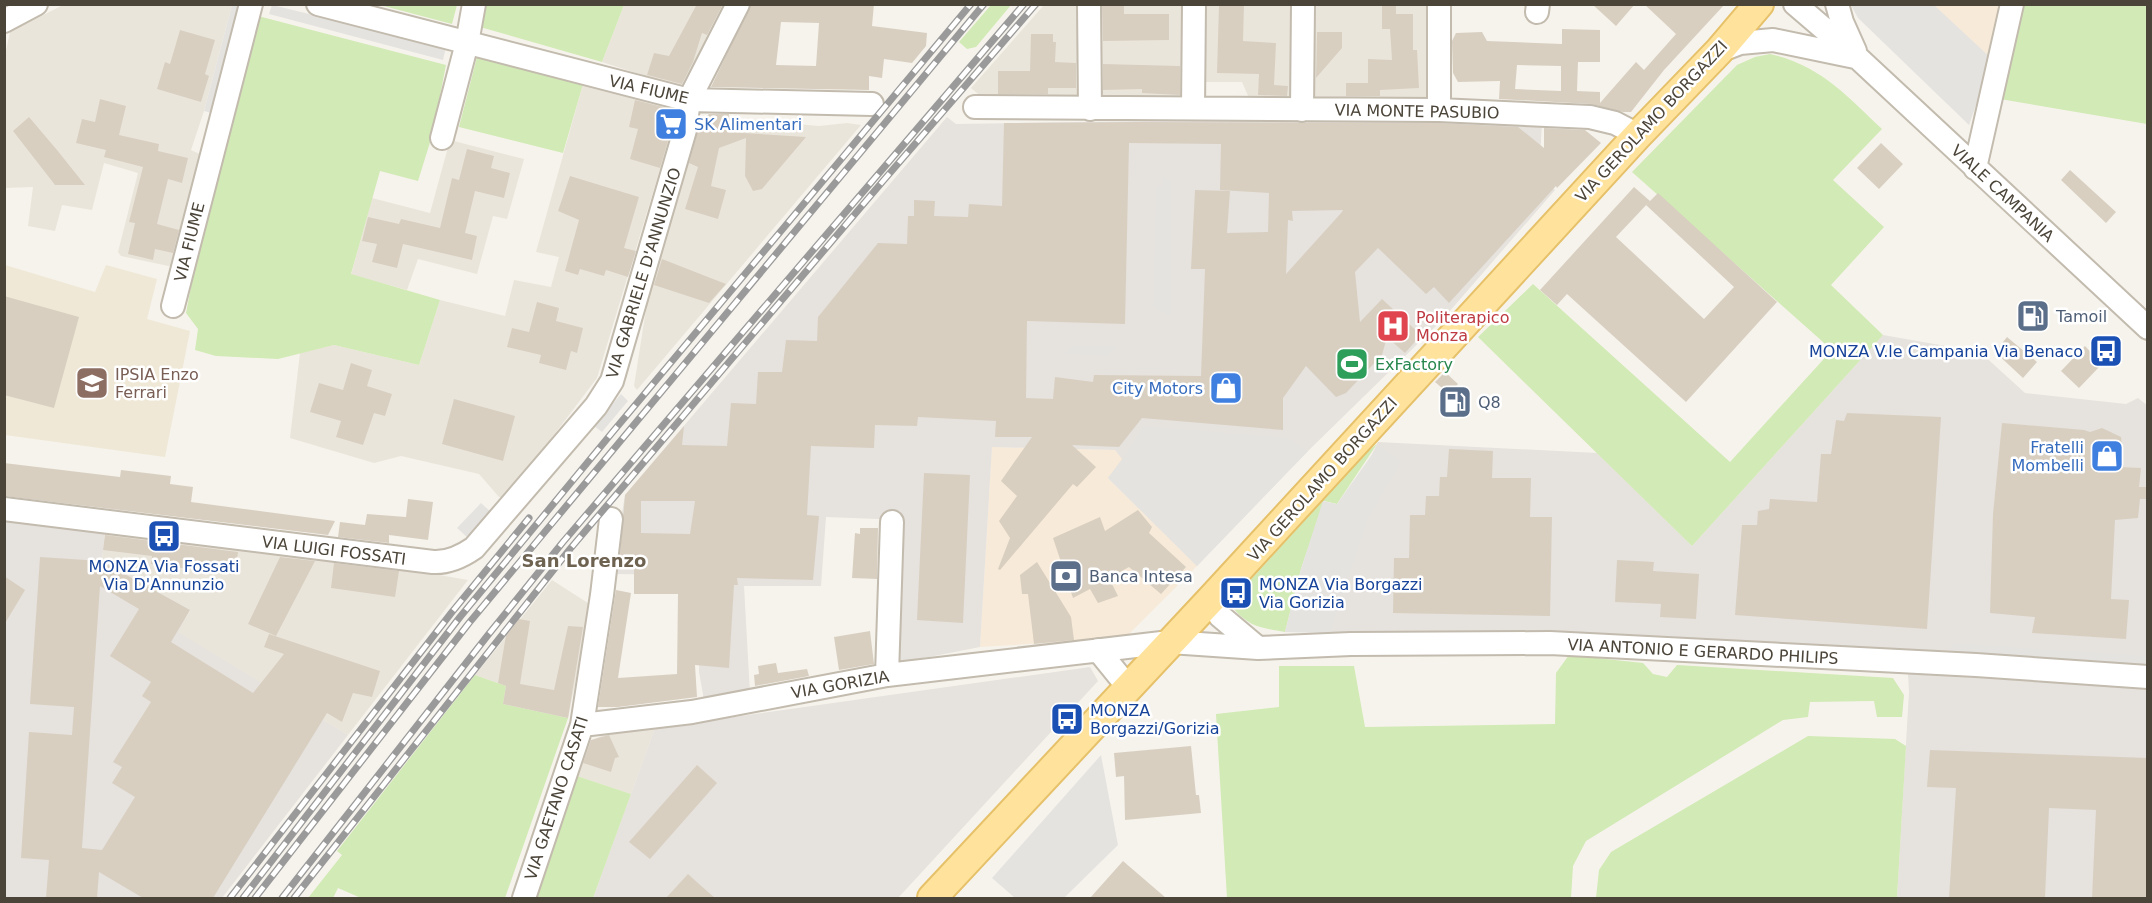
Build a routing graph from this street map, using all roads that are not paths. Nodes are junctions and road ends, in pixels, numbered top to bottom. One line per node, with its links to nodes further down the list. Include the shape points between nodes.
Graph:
1 (251, 4): 26 (street, VIA FIUME)
2 (318, 4): 13 (street, VIA FIUME)
3 (474, 4): 13 (street)
4 (738, 4): 16 (street, VIA GABRIELE D'ANNUNZIO)
5 (1089, 4): 20 (street)
6 (1194, 4): 19 (street)
7 (1303, 4): 21 (street)
8 (1439, 4): 22 (street)
9 (1759, 4): 14 (main road, VIA GEROLAMO BORGAZZI)
10 (1795, 4): 15 (street, VIALE CAMPANIA)
11 (1837, 4): 15 (street, VIALE CAMPANIA)
12 (2012, 4): 25 (street)
13 (467, 43): 16 (street, VIA FIUME); 24 (street)
14 (1719, 51): 15 (street, via 1740,43 1773,40); 23 (main road, VIA GEROLAMO BORGAZZI)
15 (1858, 58): 25 (street, VIALE CAMPANIA)
16 (689, 100): 17 (street, VIA FIUME); 28 (street, VIA GABRIELE D'ANNUNZIO, via 685,130 618,362 612,381)
17 (872, 104)
18 (975, 107): 20 (street, VIA MONTE PASUBIO)
19 (1193, 108): 20 (street, VIA MONTE PASUBIO); 21 (street, VIA MONTE PASUBIO)
20 (1090, 109)
21 (1302, 110): 22 (street, VIA MONTE PASUBIO)
22 (1439, 110): 23 (street, VIA MONTE PASUBIO, via 1590,117 1615,123)
23 (1638, 135): 32 (main road, VIA GEROLAMO BORGAZZI)
24 (442, 138)
25 (1975, 168): 27 (street, VIALE CAMPANIA)
26 (173, 306)
27 (2148, 328)
28 (596, 406): 29 (street, VIA LUIGI FOSSATI, via 474,549 441,562)
29 (4, 509)
30 (611, 519): 39 (street, VIA GAETANO CASATI)
31 (892, 522): 36 (street)
32 (1214, 596): 33 (main road, VIA GEROLAMO BORGAZZI); 34 (street, via 1220,616)
33 (1170, 642): 34 (street, VIA ANTONIO E GERARDO PHILIPS); 35 (street, VIA GORIZIA); 38 (main road, VIA GEROLAMO BORGAZZI)
34 (1258, 648): 37 (street, VIA ANTONIO E GERARDO PHILIPS, via 1550,643)
35 (1098, 650): 36 (street, VIA GORIZIA); 38 (street)
36 (887, 675): 39 (street, VIA GORIZIA, via 692,712)
37 (2148, 677)
38 (1128, 687): 41 (main road, VIA GEROLAMO BORGAZZI)
39 (582, 725): 40 (street, VIA GAETANO CASATI)
40 (524, 898)
41 (932, 898)

